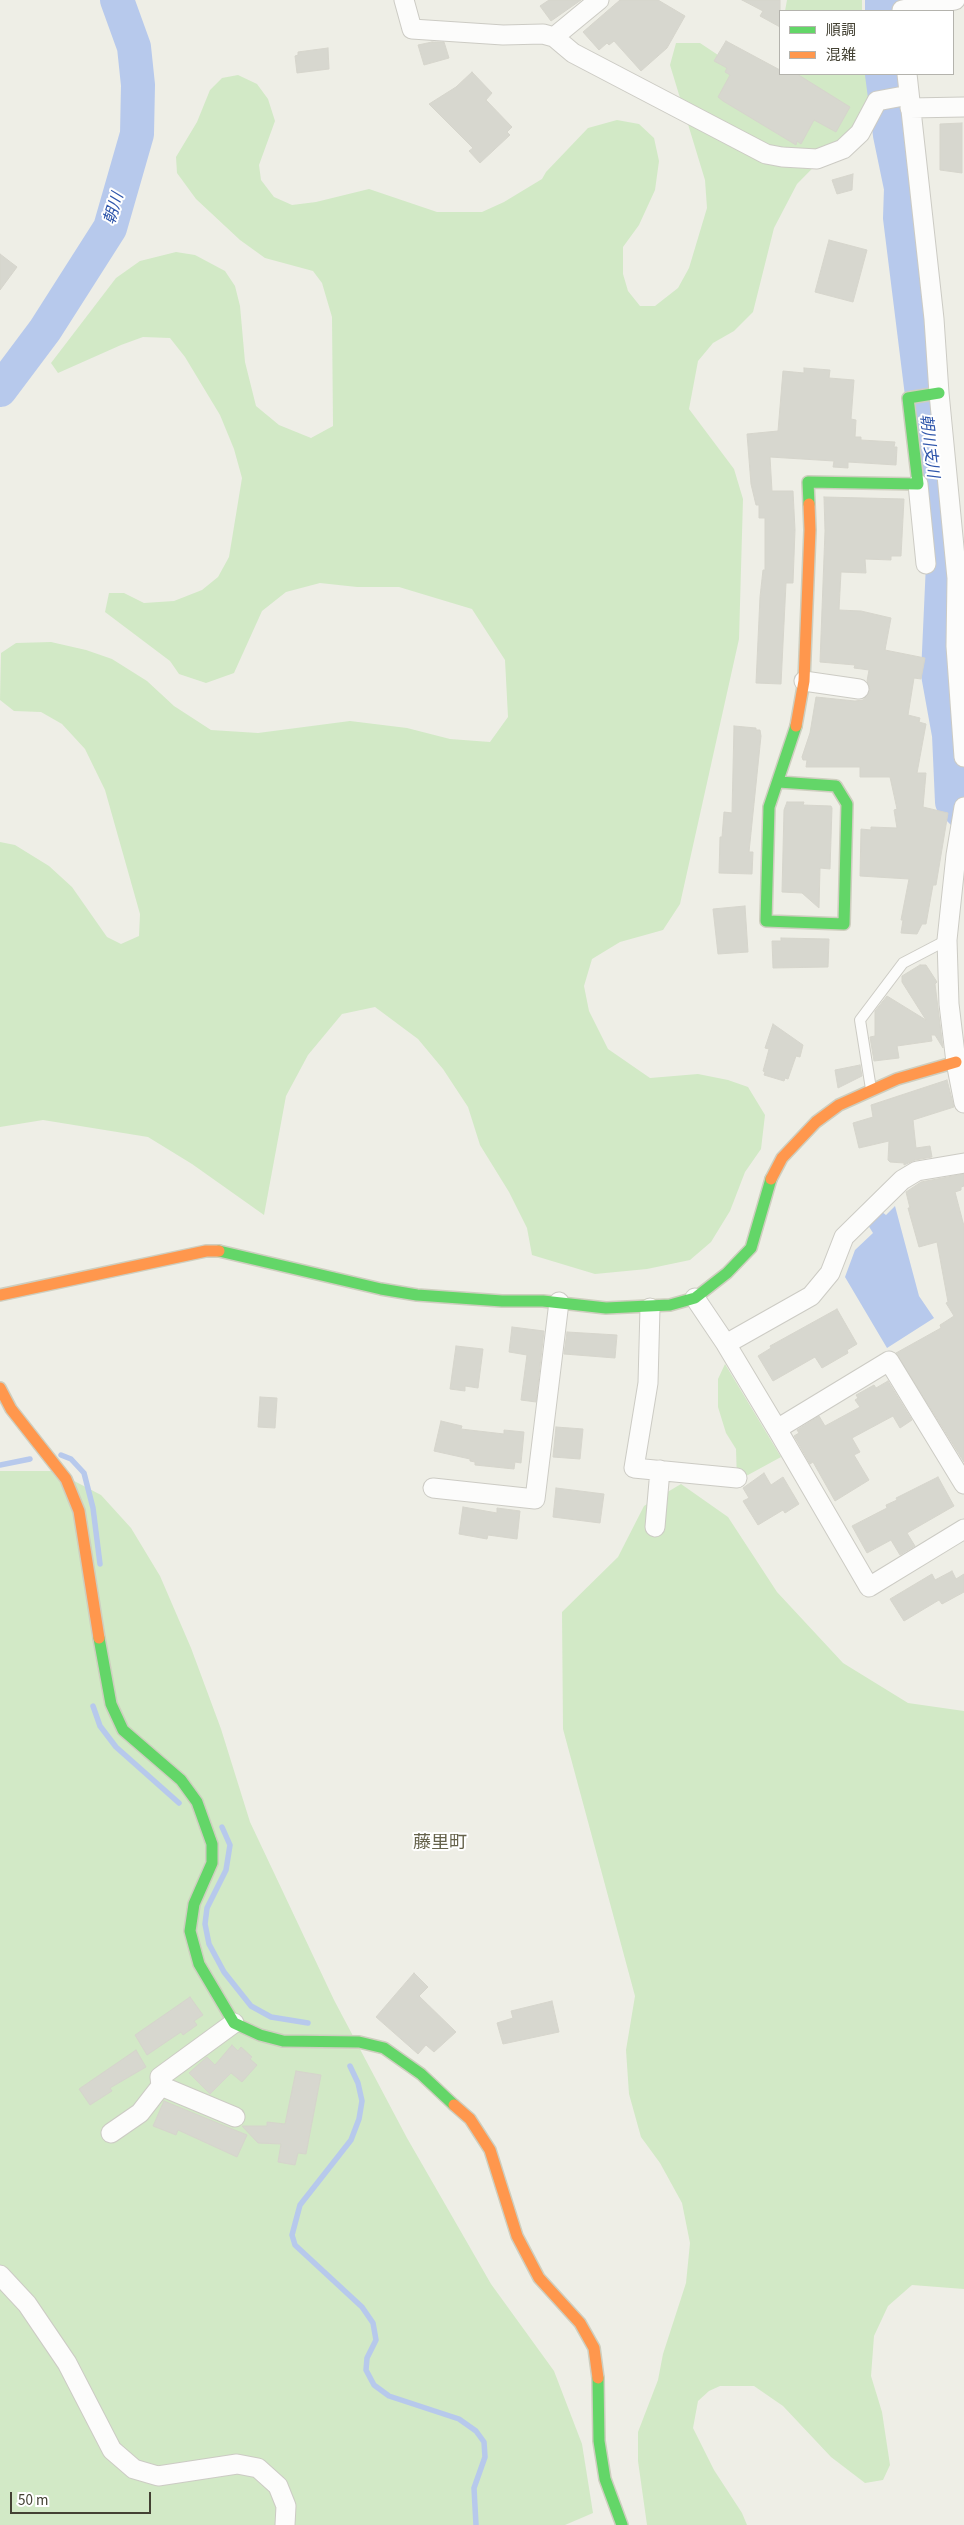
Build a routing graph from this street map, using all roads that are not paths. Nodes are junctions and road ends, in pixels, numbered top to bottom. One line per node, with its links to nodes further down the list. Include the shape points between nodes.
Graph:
1 (404, 0): 5 (street, via 412,29)
2 (599, 0): 5 (street)
3 (955, 0): 4 (street)
4 (902, 7)
5 (554, 37): 7 (street, via 573,53 766,154 782,157 817,159 843,149 860,133 877,101)
6 (907, 75): 7 (street)
7 (906, 100): 8 (street); 9 (street, via 934,319)
8 (964, 107)
9 (938, 393): 10 (street, via 908,398); 14 (street, via 957,578 956,646)
10 (918, 484): 11 (street); 12 (street, via 808,482 810,530)
11 (926, 564)
12 (804, 681): 13 (street); 15 (street, via 795,730)
13 (859, 689)
14 (964, 757)
15 (779, 782): 15 (street, via 770,807 766,921 844,924 847,804 836,786)
16 (962, 828): 17 (street)
17 (947, 940): 18 (street, via 949,1004); 19 (lane, via 903,963 860,1020)
18 (956, 1062): 19 (street); 20 (street)
19 (871, 1089): 23 (street, via 838,1105 798,1138 772,1177 751,1248 727,1274)
20 (964, 1102)
21 (964, 1163): 26 (street, via 917,1171 902,1180 844,1237 830,1273 811,1296)
22 (0, 1295): 24 (street, via 224,1251 418,1295)
23 (695, 1298): 25 (street); 26 (street)
24 (559, 1302): 25 (street, via 606,1308); 32 (street, via 535,1499)
25 (650, 1308): 29 (street, via 648,1383 634,1468)
26 (726, 1344): 28 (street)
27 (0, 1388): 35 (street, via 11,1409 66,1479 79,1511 105,1680 123,1730 181,1780 197,1802 212,1844 212,1863 194,1904 190,1931 199,1964)
28 (777, 1429): 31 (street, via 889,1361); 34 (street, via 869,1587)
29 (660, 1470): 30 (street); 33 (street)
30 (737, 1478)
31 (964, 1484)
32 (433, 1488)
33 (655, 1527)
34 (964, 1529)
35 (234, 2023): 36 (street, via 160,2077); 41 (street, via 260,2036 284,2041 359,2042 384,2048 421,2074 470,2119 490,2150 517,2236 539,2278 580,2323 594,2348 605,2479)
36 (161, 2086): 37 (street); 38 (street, via 140,2113)
37 (235, 2117)
38 (111, 2133)
39 (0, 2275): 40 (street, via 27,2304 68,2363 112,2450 134,2470 158,2476 236,2464 258,2468 278,2486 286,2506)
40 (285, 2525)
41 (622, 2525)

